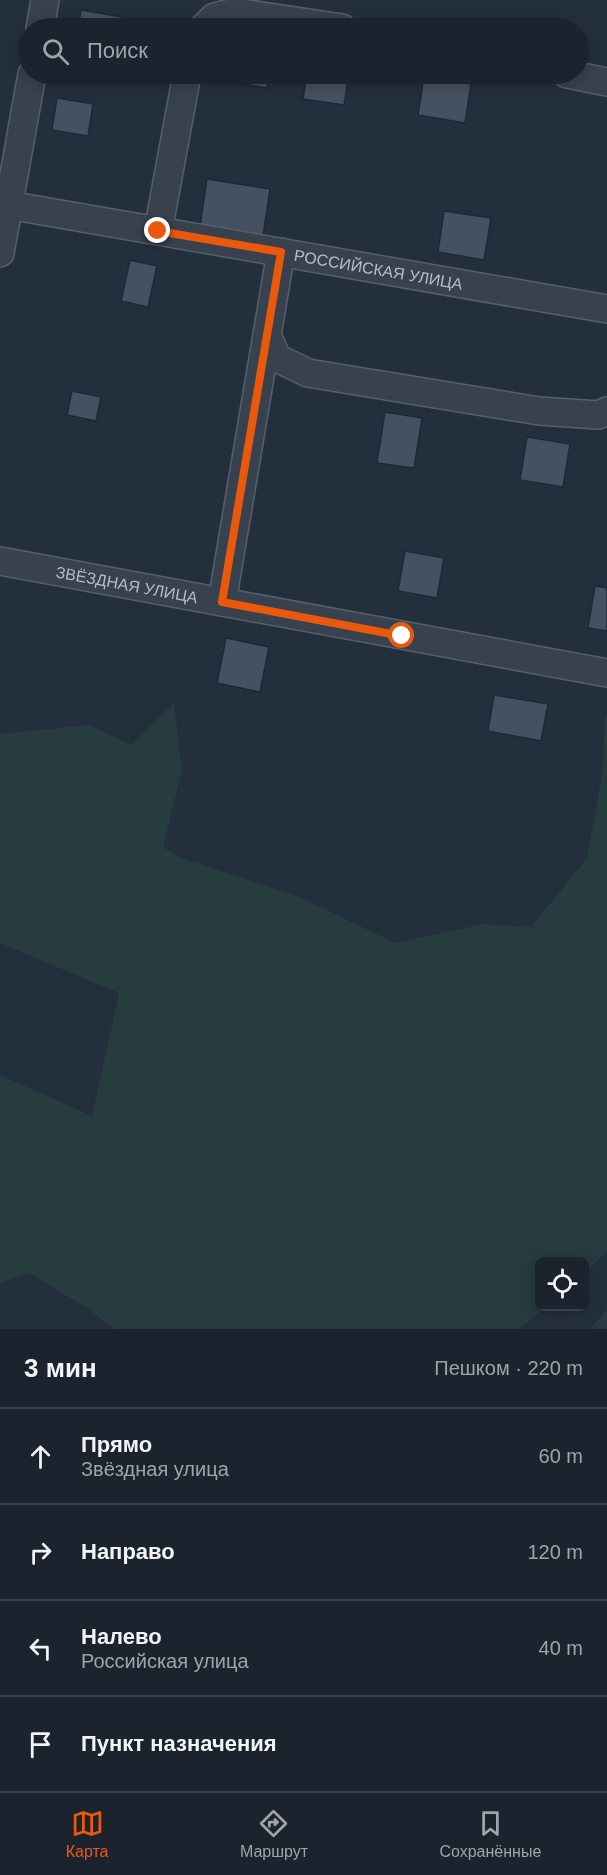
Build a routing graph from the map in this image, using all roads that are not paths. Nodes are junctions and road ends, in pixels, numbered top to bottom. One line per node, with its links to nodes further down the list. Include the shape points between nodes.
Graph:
1 (45, 0): 2 (street)
2 (42, 18)
3 (213, 18): 4 (street, via 235,12)
4 (275, 18)
5 (589, 78): 6 (street)
6 (607, 81)
7 (30, 84): 9 (street)
8 (185, 84): 10 (street)
9 (8, 205): 10 (street, РОССИЙСКАЯ УЛИЦА); 12 (street)
10 (158, 231): 11 (street, РОССИЙСКАЯ УЛИЦА)
11 (281, 252): 13 (street, РОССИЙСКАЯ УЛИЦА); 14 (street)
12 (0, 253)
13 (607, 309)
14 (267, 335): 15 (street, via 277,358 308,373 539,411); 17 (street)
15 (607, 411)
16 (0, 561): 17 (street, ЗВЁЗДНАЯ УЛИЦА)
17 (222, 602): 18 (street, ЗВЁЗДНАЯ УЛИЦА)
18 (607, 673)

